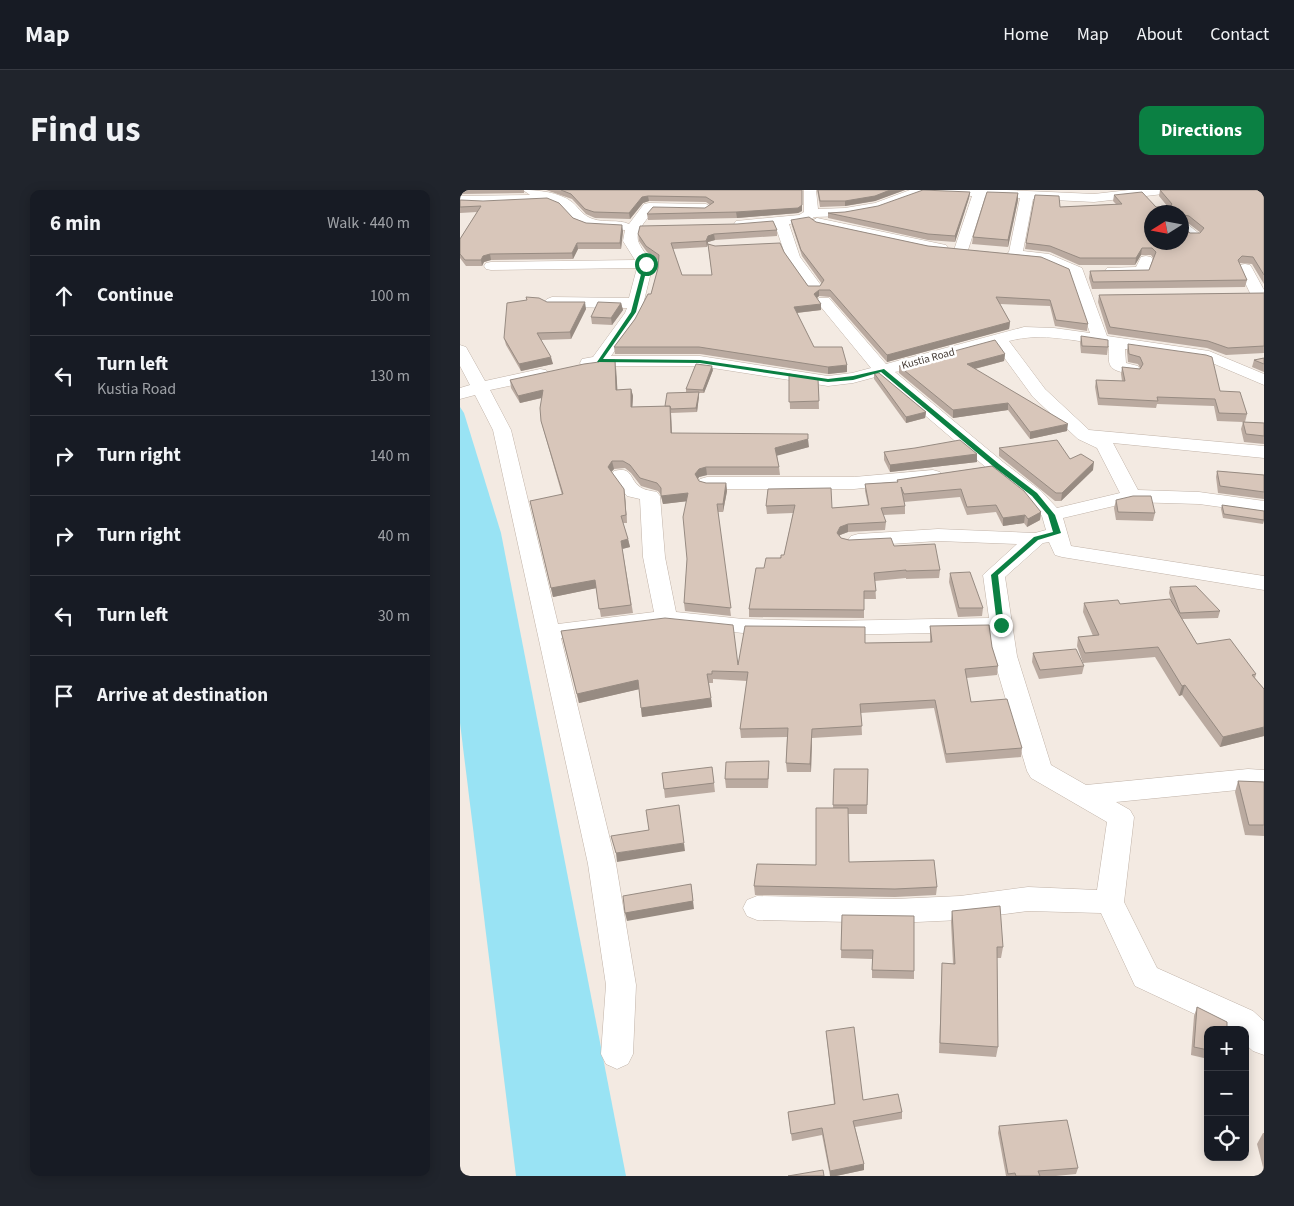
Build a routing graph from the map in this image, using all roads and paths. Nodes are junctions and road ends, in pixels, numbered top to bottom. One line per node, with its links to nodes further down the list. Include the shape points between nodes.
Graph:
1 (810, 190): 11 (street)
2 (1163, 190): 3 (street)
3 (1137, 192): 7 (street); 9 (street)
4 (539, 193): 8 (street, via 484,201); 14 (street, via 566,204 580,219 592,224)
5 (980, 193): 6 (street); 11 (street, via 922,190 878,206); 20 (street)
6 (1019, 193): 7 (street); 23 (street)
7 (1100, 194)
8 (460, 200)
9 (1154, 205)
10 (706, 208): 14 (street, via 649,207)
11 (807, 216): 12 (street); 20 (street, via 928,246)
12 (781, 222): 13 (street); 18 (street)
13 (728, 224)
14 (634, 226): 15 (street); 25 (street, via 629,236 630,244)
15 (655, 226)
16 (1189, 232): 17 (street)
17 (1194, 235)
18 (787, 242): 19 (street); 43 (street, via 793,257 820,294)
19 (769, 244)
20 (961, 250): 21 (street)
21 (979, 252)
22 (997, 253): 23 (street)
23 (1015, 255): 28 (street, via 1044,258)
24 (1146, 260): 28 (street, via 1142,272)
25 (646, 264): 26 (street); 34 (street)
26 (491, 266)
27 (1245, 268): 30 (street)
28 (1077, 271): 31 (street)
29 (1241, 293): 30 (street)
30 (1261, 293)
31 (1086, 296): 32 (street); 36 (street)
32 (1104, 296)
33 (548, 302): 34 (street)
34 (636, 304): 40 (street)
35 (999, 339): 36 (street, Kustia Road, via 1024,332); 43 (street, Kustia Road); 48 (street, via 1039,393)
36 (1100, 340): 37 (street, Kustia Road)
37 (1117, 342): 41 (street, Kustia Road, via 1209,356); 44 (street, via 1118,366)
38 (460, 350): 47 (street)
39 (1254, 360): 41 (street, Kustia Road)
40 (599, 361): 42 (street, Kustia Road); 43 (street, Kustia Road, via 700,361 828,380 853,378)
41 (1225, 362): 46 (street, Kustia Road)
42 (572, 367)
43 (882, 370): 50 (street)
44 (1132, 370)
45 (554, 371): 47 (street)
46 (1264, 380)
47 (467, 389): 62 (street, via 502,430)
48 (1084, 435): 49 (street); 55 (street, via 1104,444)
49 (1264, 452)
50 (996, 466): 51 (street); 57 (street, via 1034,495)
51 (967, 470)
52 (948, 473): 54 (street, via 854,483)
53 (621, 475): 60 (street, via 634,492 650,496 654,558)
54 (707, 483)
55 (1131, 496): 56 (street, via 1199,498); 57 (street)
56 (1264, 508)
57 (1048, 529): 58 (street); 59 (street, via 1062,551); 61 (street, via 994,575)
58 (849, 540)
59 (1264, 583)
60 (666, 618): 61 (street, via 743,626 826,628); 62 (street)
61 (1001, 625): 64 (street, via 1005,656 1040,771)
62 (549, 632): 68 (street, via 602,864 621,985)
63 (1264, 780): 64 (street)
64 (1083, 795): 65 (street, via 1120,817)
65 (1110, 902): 66 (street, via 1028,899 960,908 895,911); 67 (street, via 1146,977 1242,1021)
66 (757, 908)
67 (1264, 1041)
68 (616, 1054)

